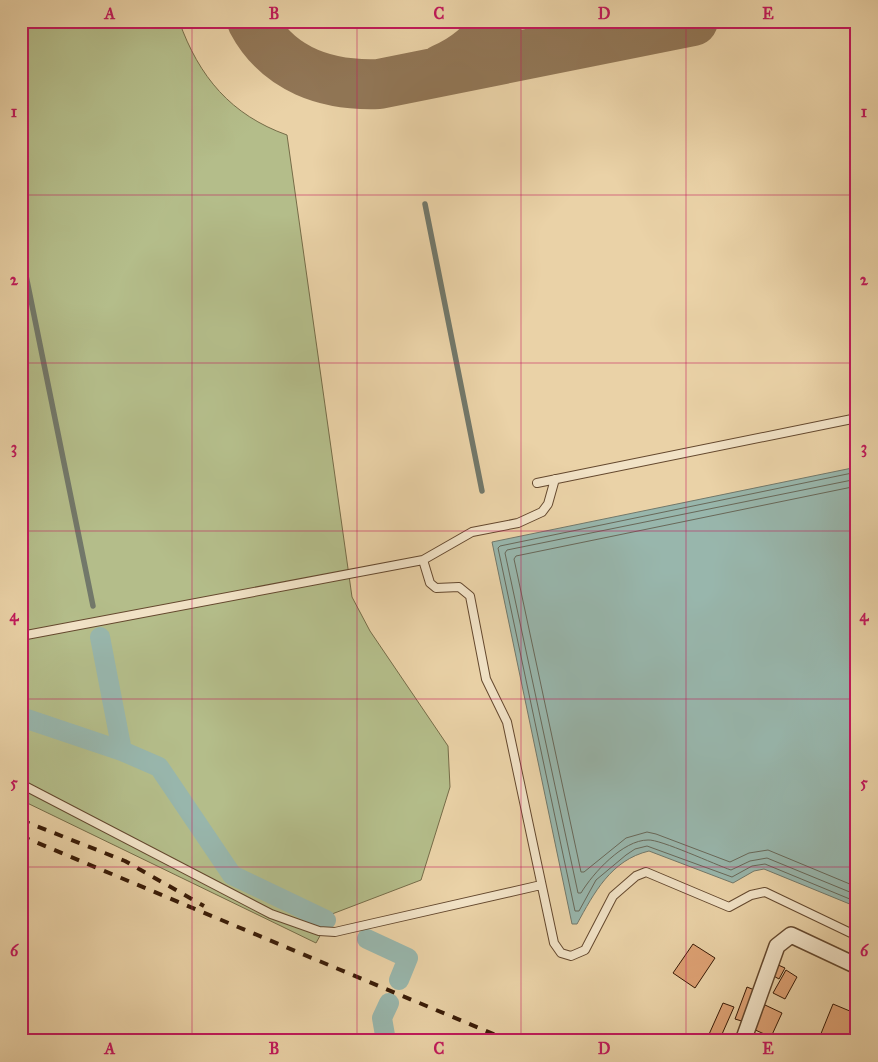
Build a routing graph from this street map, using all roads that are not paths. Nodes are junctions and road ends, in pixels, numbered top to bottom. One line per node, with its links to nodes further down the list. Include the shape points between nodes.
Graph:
1 (857, 418): 2 (lane)
2 (555, 479): 3 (lane); 4 (lane, via 548,504 542,512 518,523 472,532)
3 (537, 483)
4 (423, 560): 5 (lane); 7 (lane, via 430,583 436,588 459,587 470,596 486,679 507,722)
5 (21, 636)
6 (21, 784): 7 (lane, via 272,914 319,931 348,930)
7 (542, 885): 8 (lane, via 554,943 561,953 571,956 585,950 613,896 636,876 646,872 728,907 764,892)
8 (857, 936)
9 (857, 966): 10 (street, via 791,935 777,946)
10 (743, 1041)

